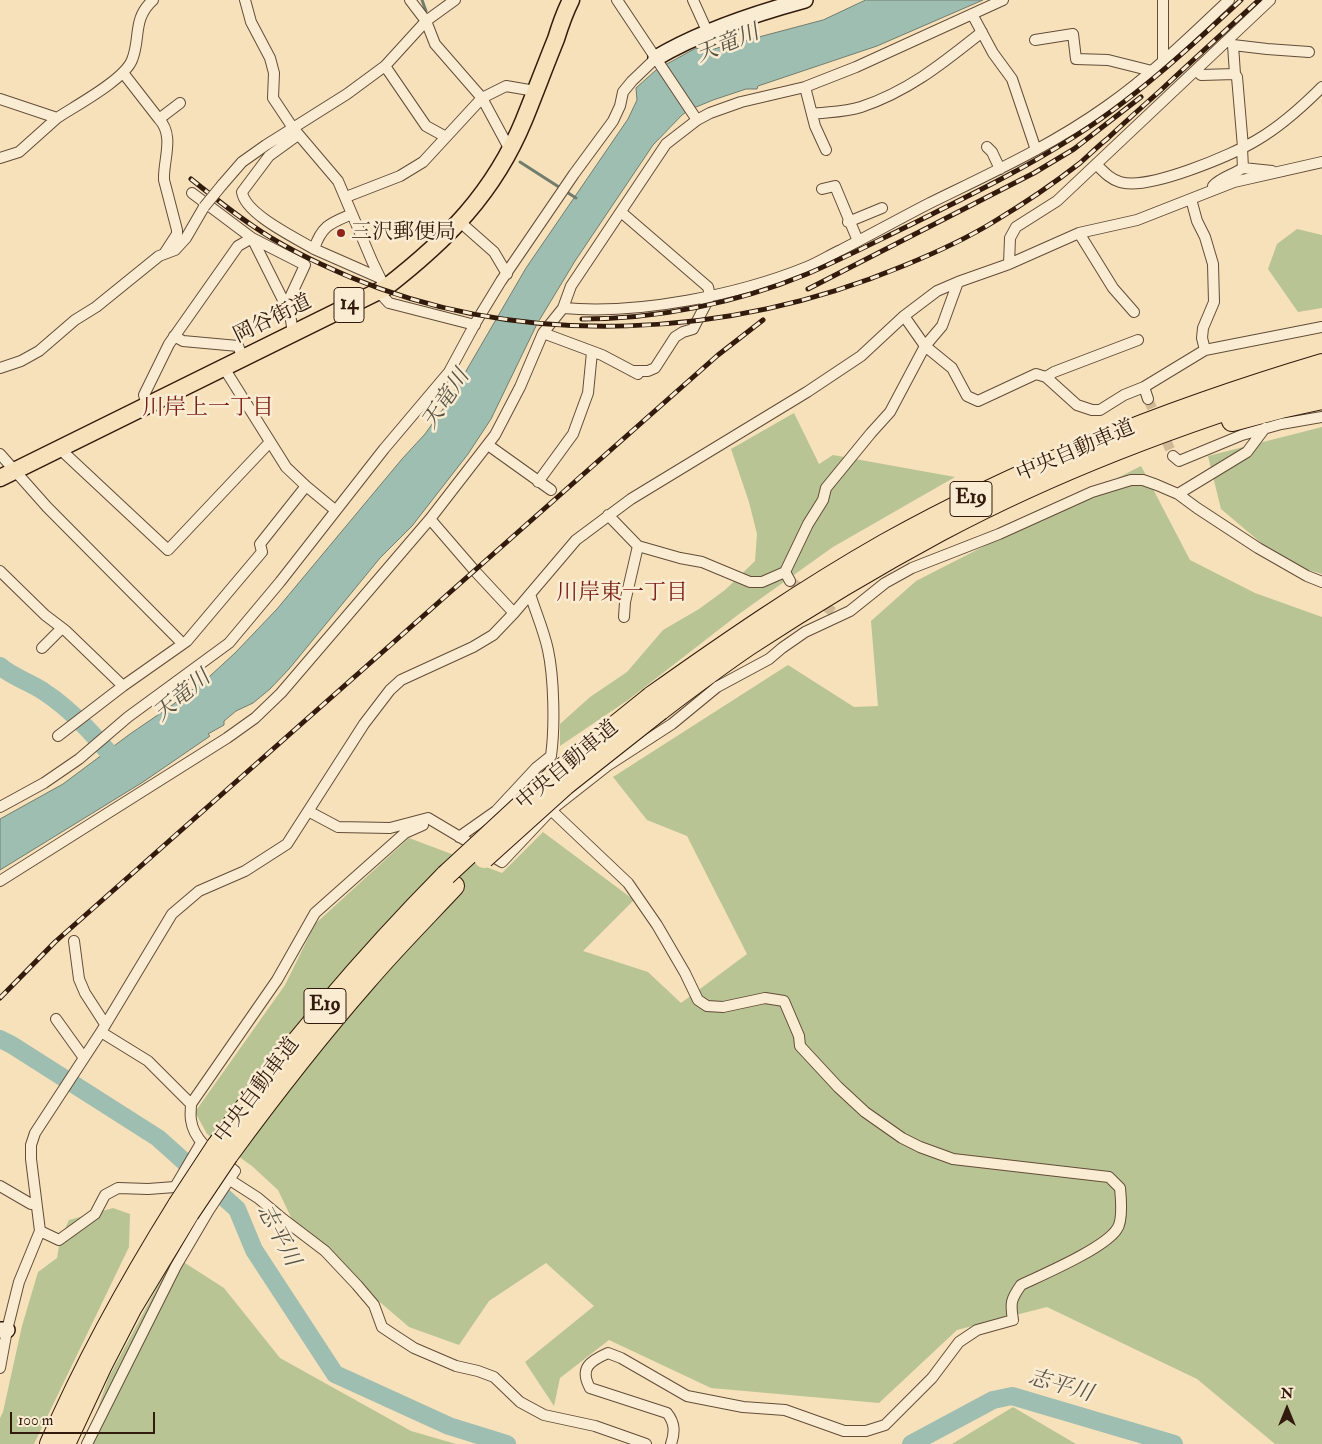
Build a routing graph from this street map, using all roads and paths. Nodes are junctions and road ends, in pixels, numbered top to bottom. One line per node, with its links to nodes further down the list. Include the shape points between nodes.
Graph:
1 (153, 0): 26 (street, via 139,22 132,60)
2 (245, 0): 38 (street, via 251,22 270,58 274,73 273,98)
3 (410, 0): 15 (street)
4 (455, 0): 15 (street)
5 (571, 0): 30 (main road, 岡谷街道 / 14)
6 (617, 0): 21 (street)
7 (693, 0): 17 (street)
8 (805, 0): 13 (street)
9 (1003, 0): 14 (street)
10 (1163, 0): 22 (street)
11 (1229, 0): 22 (street)
12 (1270, 0): 19 (street)
13 (789, 2): 17 (street)
14 (972, 14): 16 (street); 28 (street)
15 (426, 21): 23 (street); 31 (street, via 435,44)
16 (982, 32): 34 (street, via 905,89 860,108); 44 (street, via 1012,79)
17 (708, 33): 21 (street, via 672,48)
18 (1036, 40): 25 (street, via 1072,34 1076,59 1108,60)
19 (1230, 42): 20 (street, via 1267,50); 24 (street); 27 (street)
20 (1309, 52)
21 (658, 61): 35 (street); 67 (street, via 632,80 623,92 613,121)
22 (1163, 61): 25 (street)
23 (385, 66): 38 (street); 39 (street, via 426,126)
24 (1196, 70): 27 (street, via 1200,75); 47 (street)
25 (1152, 71): 44 (street, via 1106,107)
26 (124, 74): 36 (street); 37 (street)
27 (1235, 74): 41 (street)
28 (805, 87): 34 (street); 35 (street)
29 (1322, 87): 41 (street, via 1258,140)
30 (535, 91): 31 (street, via 506,86); 42 (main road, 岡谷街道 / 14)
31 (482, 98): 39 (street); 42 (street)
32 (0, 99): 36 (street)
33 (180, 103): 37 (street)
34 (812, 114): 43 (street)
35 (695, 117): 57 (street, via 666,144)
36 (57, 118): 45 (street, via 19,152)
37 (159, 119): 65 (street, via 167,132 163,172 176,230)
38 (296, 132): 54 (street, via 338,181); 64 (street, via 269,156 242,192 242,198 260,217); 65 (street, bridge, via 242,162 204,207 186,238 175,250)
39 (446, 137): 54 (street, via 423,162 400,176)
40 (987, 146): 49 (street)
41 (1242, 148): 47 (street, via 1207,164 1136,183 1122,183 1108,177); 48 (street)
42 (510, 150): 59 (main road, 岡谷街道 / 14, via 483,194)
43 (826, 150)
44 (1036, 150): 49 (street)
45 (0, 158)
46 (1322, 162): 50 (street)
47 (1096, 164): 66 (street, via 1056,200 1016,227 1010,238)
48 (1243, 168): 50 (street); 52 (street, via 1214,184)
49 (1000, 169): 63 (street)
50 (1275, 173): 52 (street)
51 (822, 189): 60 (street, via 835,186)
52 (1210, 191): 55 (street)
53 (192, 194): 62 (street)
54 (346, 198): 58 (street)
55 (1190, 199): 61 (street, via 1138,220); 82 (street, via 1213,264 1214,302 1203,328)
56 (882, 208): 60 (street)
57 (620, 212): 70 (street, via 708,286); 72 (street, via 572,286)
58 (352, 214): 64 (street, via 329,224); 69 (street)
59 (460, 222): 67 (street, via 494,252); 69 (main road, 岡谷街道 / 14, via 441,242)
60 (848, 222): 63 (street)
61 (1078, 233): 66 (street); 73 (street, via 1113,288)
62 (252, 238): 71 (street); 71 (street, via 305,265); 79 (street, via 238,246)
63 (858, 241): 70 (street, via 808,266)
64 (314, 249): 69 (street)
65 (164, 254): 87 (street, via 39,351)
66 (1009, 264): 68 (street)
67 (507, 274): 75 (street)
68 (958, 282): 74 (street, via 937,291); 81 (street, via 942,326)
69 (381, 285): 75 (street, via 389,303); 78 (main road, 岡谷街道 / 14)
70 (710, 296): 72 (street, via 630,308); 83 (street, via 693,328 675,337 654,368 648,371 635,373)
71 (286, 306): 78 (street)
72 (563, 308): 77 (street)
73 (1134, 312)
74 (904, 316): 81 (street); 109 (street, via 861,356)
75 (475, 325): 108 (street, via 449,372)
76 (1322, 327): 82 (street)
77 (543, 333): 83 (street); 98 (street, via 520,387)
78 (293, 334): 85 (main road, 岡谷街道 / 14)
79 (174, 336): 85 (street, via 183,341 238,346); 94 (street, via 144,395)
80 (1138, 340): 89 (street)
81 (925, 346): 89 (street, via 952,368 967,396 978,401 1036,374); 111 (street, via 890,412 826,488 788,576 750,582 702,562)
82 (1205, 350): 91 (street)
83 (592, 352): 104 (street, via 588,393 573,434)
84 (1322, 357): 119 (highway, via 1136,420 977,488 835,567)
85 (243, 358): 88 (main road, 岡谷街道 / 14)
86 (1322, 364): 119 (highway, 中央自動車道 / E19, via 1171,414 1024,474 879,548)
87 (0, 368)
88 (224, 368): 94 (main road, 岡谷街道 / 14); 97 (street)
89 (1046, 377): 91 (street, via 1078,405 1092,410 1100,410 1124,395)
90 (1322, 380): 113 (highway, 中央自動車道 / E19, via 1242,404 1094,460 940,531)
91 (1144, 388): 92 (street)
92 (1148, 399)
93 (1322, 399): 113 (highway, via 1206,429 1103,466)
94 (147, 406): 99 (main road, 岡谷街道 / 14)
95 (1322, 417): 96 (street)
96 (1265, 428): 101 (street, via 1179,461); 107 (street, via 1247,452)
97 (270, 442): 99 (street, via 168,550); 105 (street, via 286,467)
98 (488, 445): 104 (street); 110 (street)
99 (60, 449): 102 (main road, 岡谷街道 / 14)
100 (0, 454): 102 (street)
101 (1173, 456)
102 (15, 471): 103 (main road, 岡谷街道 / 14); 120 (street)
103 (0, 478)
104 (538, 482): 106 (street)
105 (306, 486): 108 (street); 120 (street, via 260,544 262,552)
106 (551, 490)
107 (1178, 494): 114 (street, via 1258,548); 126 (street, via 1150,482 1131,480 1092,492 999,534 912,568 885,583 850,612 835,615 769,659 717,687 672,724 607,766)
108 (335, 510): 125 (street, via 230,643 128,717 79,759)
109 (608, 515): 111 (street); 115 (street, via 576,540)
110 (430, 520): 116 (street); 130 (street, via 281,693 255,718)
111 (638, 546): 117 (street)
112 (0, 571): 118 (street)
113 (864, 575): 123 (highway, 中央自動車道 / E19)
114 (1322, 582)
115 (530, 594): 116 (street); 129 (street, via 551,665 551,756 496,811)
116 (514, 613): 127 (street, via 480,643 401,680 390,690)
117 (624, 617)
118 (62, 628): 121 (street); 122 (street)
119 (742, 633): 123 (highway, 中央自動車道 / E19)
120 (182, 643): 122 (street)
121 (42, 648)
122 (123, 686): 124 (street)
123 (655, 704): 136 (highway, 中央自動車道 / E19, bridge, via 554,775 450,881 267,1101)
124 (58, 736)
125 (0, 807)
126 (551, 810): 129 (street, via 502,862); 149 (street, via 628,883 657,925 698,1000 708,1006 724,1007 765,998 784,1001 800,1036 800,1046 812,1060 865,1112 902,1138 953,1159 1109,1177 1120,1188 1119,1228 1105,1243 1021,1285 1012,1298 1013,1320 977,1330 959,1342 932,1378 885,1425 866,1431 844,1431 785,1410 743,1407 687,1396 608,1353 593,1360 586,1369 590,1388 667,1414 673,1421)
127 (308, 811): 128 (street, via 338,827 390,828 428,818); 133 (street, via 287,844 245,871 199,891 172,914)
128 (437, 823): 129 (street); 135 (street, via 421,825 405,833 315,913 277,980)
129 (460, 837)
130 (0, 881)
131 (74, 940): 133 (street, via 79,979)
132 (56, 1019): 134 (street)
133 (103, 1028): 134 (street); 135 (street, via 148,1061)
134 (84, 1058): 140 (street, via 35,1133 31,1159)
135 (191, 1104): 136 (street, via 195,1132)
136 (215, 1148): 137 (street, via 235,1171); 139 (highway, 中央自動車道 / E19, bridge); 139 (street)
137 (230, 1180): 141 (street); 148 (street, via 325,1250 374,1305 382,1327 414,1348 456,1366 494,1377 520,1402 544,1415 595,1426)
138 (0, 1186): 140 (street, via 31,1204)
139 (181, 1201): 141 (street); 142 (street, via 148,1190 118,1188 105,1195 95,1214 59,1240); 145 (highway, 中央自動車道 / E19, via 120,1300); 146 (highway, 中央自動車道 / E19)
140 (36, 1203): 142 (street)
141 (209, 1210): 147 (street, via 176,1266)
142 (40, 1230): 143 (street)
143 (3, 1330): 144 (street)
144 (0, 1368)
145 (50, 1444)
146 (65, 1444)
147 (87, 1444)
148 (646, 1444)
149 (671, 1444)

